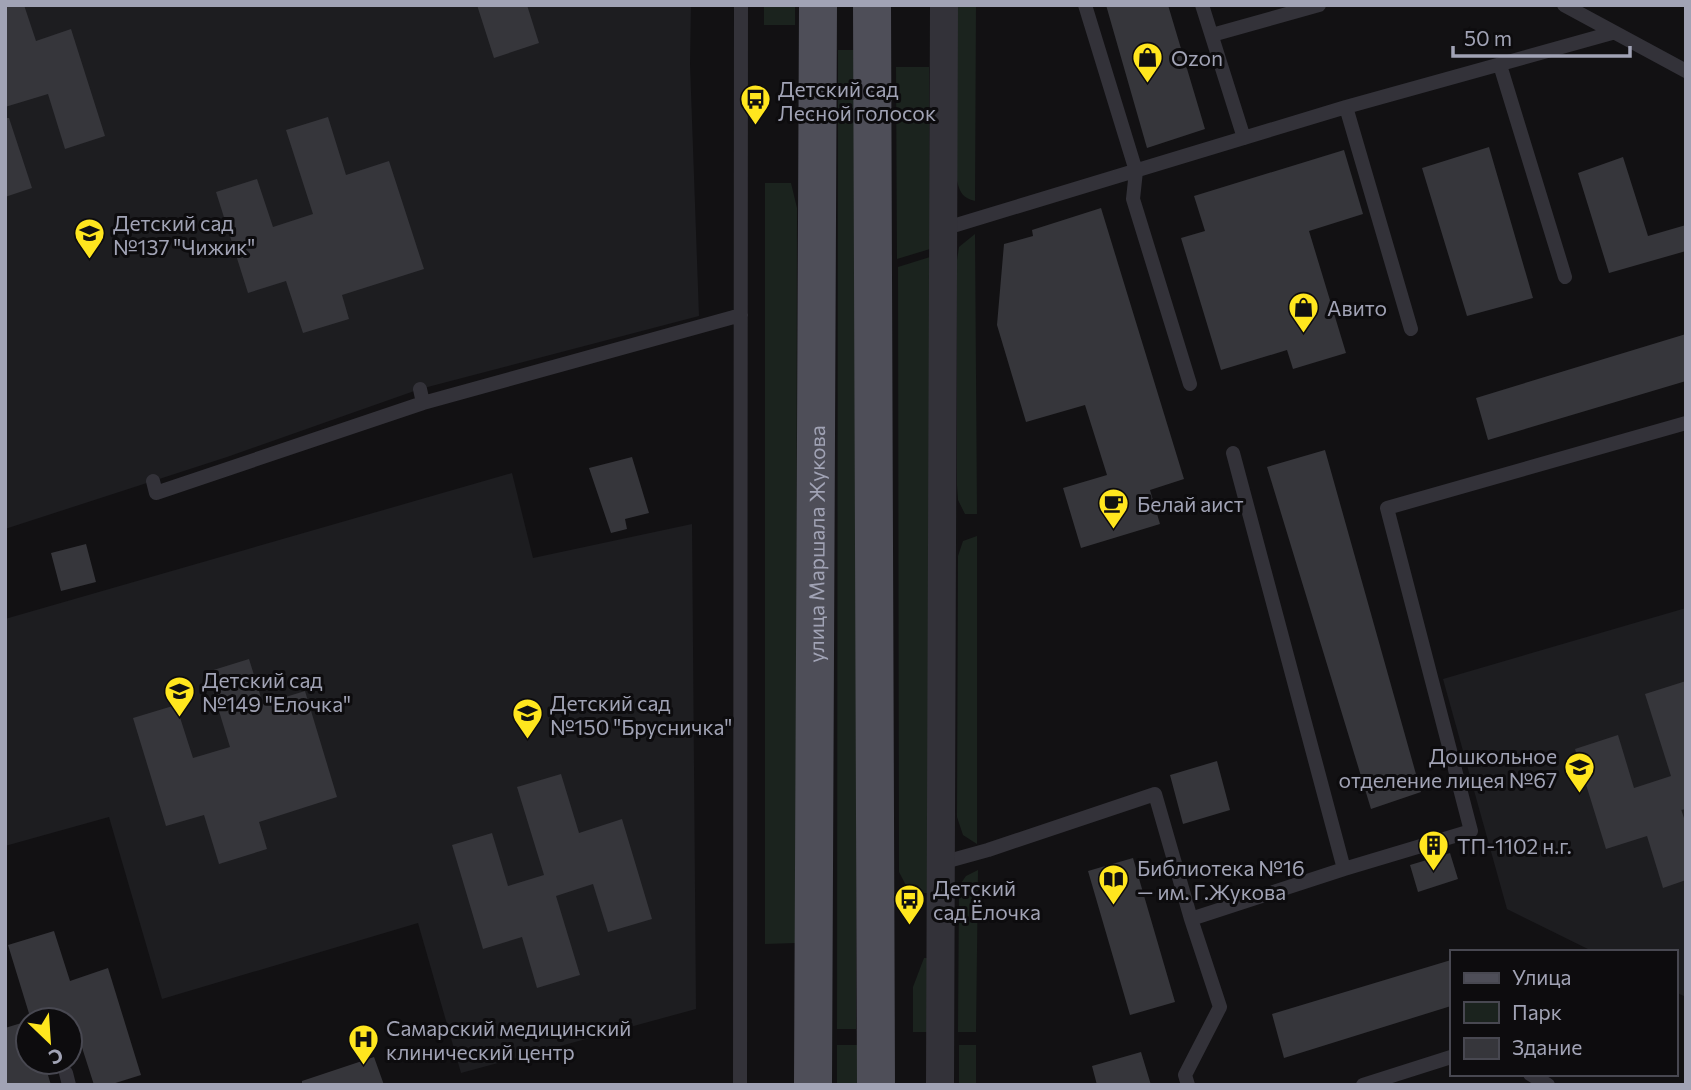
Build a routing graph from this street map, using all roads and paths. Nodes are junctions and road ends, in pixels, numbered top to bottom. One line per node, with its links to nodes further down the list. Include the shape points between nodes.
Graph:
1 (741, 5): 18 (lane)
2 (818, 5): 31 (main road, улица Маршала Жукова)
3 (872, 5): 32 (main road)
4 (944, 5): 16 (street)
5 (1085, 5): 15 (lane)
6 (1202, 5): 10 (lane)
7 (1319, 5): 10 (lane)
8 (1564, 5): 9 (lane)
9 (1612, 33): 11 (lane); 12 (lane)
10 (1212, 35): 14 (lane)
11 (1500, 65): 13 (lane); 17 (lane)
12 (1686, 71)
13 (1346, 107): 14 (lane); 19 (lane)
14 (1244, 138): 15 (lane)
15 (1136, 171): 16 (lane); 20 (lane, via 1133,198)
16 (943, 229): 26 (street)
17 (1565, 277)
18 (741, 315): 22 (lane); 30 (lane)
19 (1411, 328)
20 (1190, 384)
21 (420, 388): 22 (lane)
22 (423, 403): 25 (lane, via 156,493)
23 (1686, 423): 27 (lane, via 1387,508 1471,831)
24 (1233, 453): 27 (lane)
25 (153, 481)
26 (941, 863): 28 (lane, via 1155,794); 33 (street)
27 (1344, 869): 28 (lane)
28 (1192, 919): 34 (lane, via 1220,1007 1185,1075)
29 (1450, 1057): 35 (lane)
30 (740, 1085)
31 (813, 1085)
32 (876, 1085)
33 (940, 1085)
34 (1188, 1085)
35 (1363, 1085)

